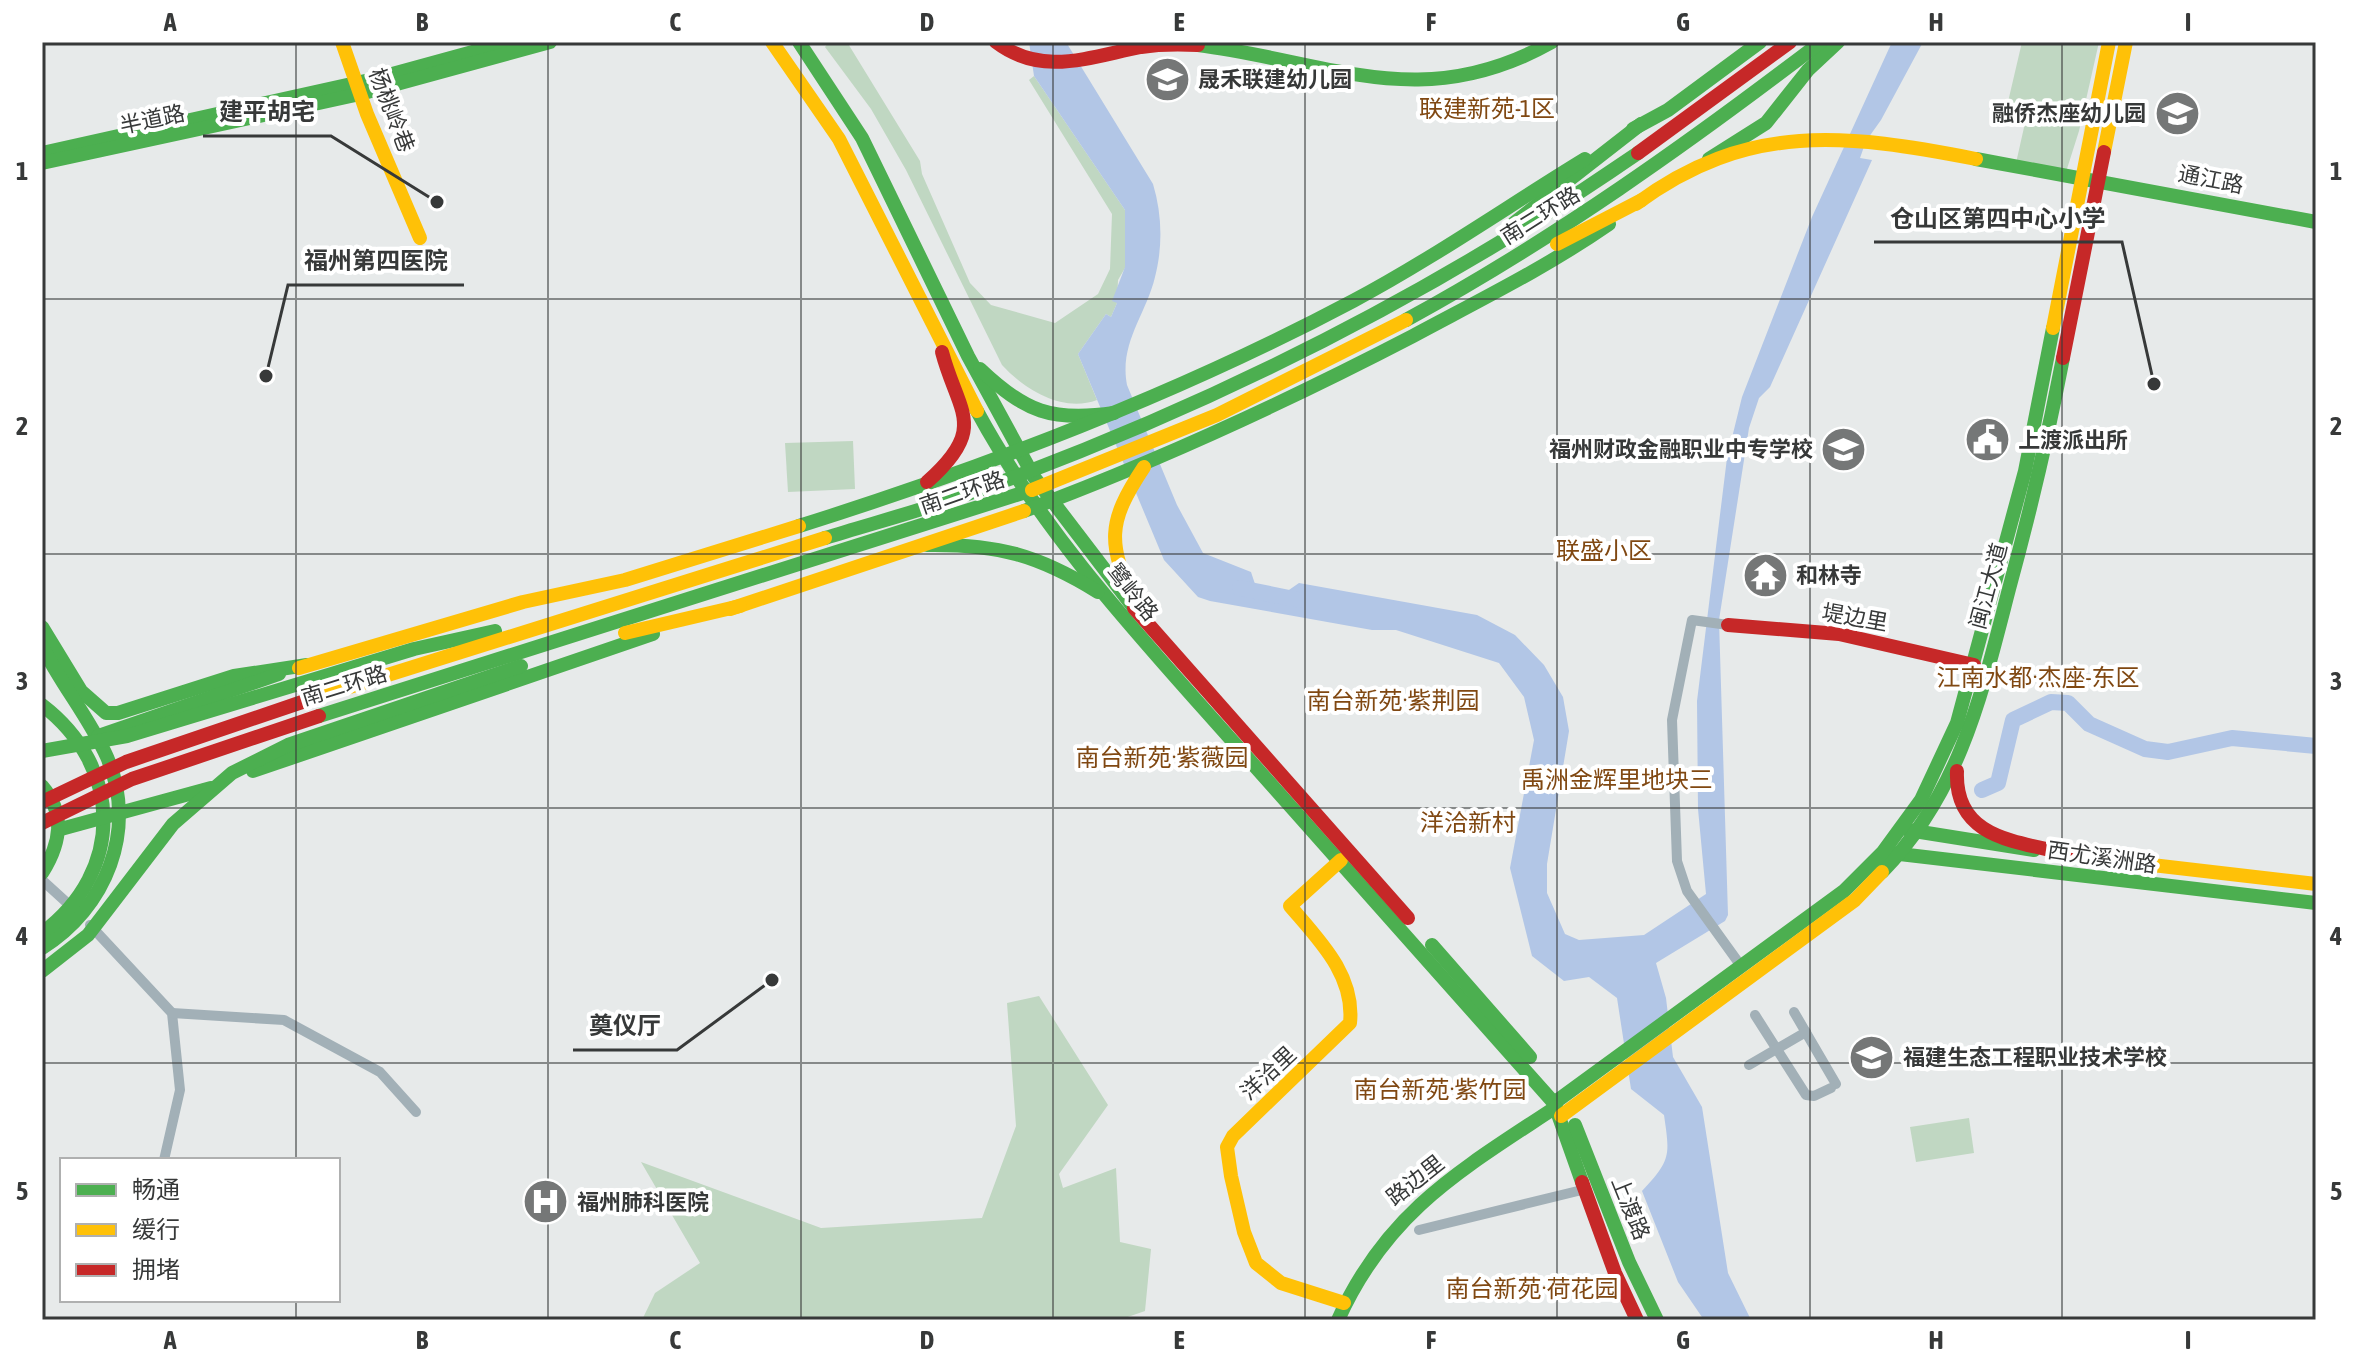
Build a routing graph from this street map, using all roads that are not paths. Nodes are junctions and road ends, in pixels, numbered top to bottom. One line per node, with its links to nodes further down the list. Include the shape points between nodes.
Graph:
1 (342, 42): 14 (main road, 杨桃岭巷)
2 (509, 42): 14 (main road, 半道路)
3 (550, 42): 14 (main road, 半道路, via 498,59)
4 (772, 42): 25 (main road, 鹭岭路, via 839,139)
5 (799, 42): 26 (main road, 鹭岭路, via 862,138)
6 (996, 42): 7 (main road, via 1030,63 1051,65 1158,45 1223,46 1363,79 1427,81 1504,65)
7 (1552, 42)
8 (1760, 42): 15 (main road)
9 (1790, 42): 23 (main road, 南二环路, via 1634,158)
10 (1821, 42): 24 (main road, 南二环路, via 1631,183)
11 (1838, 42): 17 (main road, via 1766,123)
12 (2109, 42): 19 (main road, 闽江大道)
13 (2126, 42): 19 (main road, 闽江大道)
14 (358, 88): 16 (main road, 半道路); 18 (main road, 半道路); 22 (main road, 杨桃岭巷)
15 (1641, 124): 23 (main road); 27 (main road, via 1355,300)
16 (42, 153)
17 (1709, 159): 19 (main road, 通江路, via 1778,141 1848,138); 20 (main road)
18 (42, 163)
19 (2091, 181): 21 (main road, 通江路); 45 (main road, 闽江大道); 49 (main road, 闽江大道, via 2043,461 1984,685)
20 (1642, 200): 24 (main road); 30 (main road, via 1554,262 1303,393)
21 (2316, 222)
22 (420, 238)
23 (1442, 278): 36 (main road, 南二环路, via 1340,335 1077,455)
24 (1451, 296): 38 (main road, 南二环路, via 1248,401 1083,472)
25 (941, 344): 29 (main road, 鹭岭路); 31 (main road, via 945,369 963,405 964,425 950,460)
26 (968, 356): 27 (main road, via 1007,394 1041,413 1068,420); 28 (main road, 鹭岭路)
27 (1114, 413): 28 (main road)
28 (1021, 451): 29 (main road); 32 (main road, 鹭岭路)
29 (1003, 459): 31 (main road); 33 (main road, 鹭岭路)
30 (1145, 466): 32 (main road); 39 (main road, via 1114,519 1111,552)
31 (917, 489): 44 (main road, via 625,580 523,602)
32 (1051, 502): 33 (main road); 39 (main road, 鹭岭路)
33 (1036, 507): 34 (main road); 35 (main road, 鹭岭路)
34 (927, 545): 35 (main road, via 983,544 1023,551); 37 (main road)
35 (1110, 599): 59 (main road, 鹭岭路)
36 (626, 601): 47 (main road, via 414,649 118,738); 51 (main road, 南二环路, via 230,725 126,762)
37 (740, 606): 42 (main road); 53 (main road, via 435,706 179,799)
38 (657, 611): 42 (main road); 52 (main road, 南二环路, via 234,742 132,779)
39 (1140, 616): 74 (main road, 鹭岭路, via 1493,1012)
40 (1728, 625): 45 (main road, 堤边里, via 1839,634); 66 (street, via 1692,620 1671,736 1677,861 1687,891)
41 (42, 627): 44 (main road, via 81,691 106,713 234,676)
42 (594, 641): 67 (main road, via 261,757 213,786 187,810 88,935)
43 (42, 646): 65 (main road, via 110,769 117,820 114,857 94,903 84,918)
44 (307, 665): 48 (main road, via 141,719)
45 (1974, 665): 54 (main road, 闽江大道, via 1944,756)
46 (42, 705): 64 (main road, via 81,741 96,776 103,829 88,889 64,918)
47 (42, 751)
48 (42, 758)
49 (1957, 765): 55 (main road, 闽江大道); 58 (main road, via 1958,801 1974,826)
50 (42, 786): 53 (main road, via 57,807)
51 (42, 802)
52 (42, 823)
53 (61, 829): 60 (main road)
54 (1901, 829): 55 (main road, 西尤溪洲路); 56 (main road, 闽江大道)
55 (1918, 832): 57 (main road, 闽江大道); 58 (main road, 西尤溪洲路)
56 (1883, 852): 57 (main road, 西尤溪洲路); 66 (main road, 闽江大道, via 1844,891)
57 (1901, 854): 63 (main road, 西尤溪洲路); 74 (main road, 闽江大道, via 1830,921 1626,1069)
58 (2075, 856): 62 (main road, 西尤溪洲路)
59 (1341, 860): 74 (main road, 鹭岭路); 79 (main road, 洋洽里, via 1290,906 1345,983 1350,1023 1227,1147 1249,1249 1261,1270)
60 (42, 873)
61 (42, 880): 69 (street, via 103,936)
62 (2316, 884)
63 (2316, 903)
64 (42, 933)
65 (42, 948)
66 (1741, 966): 74 (main road, 闽江大道, via 1625,1051)
67 (42, 971)
68 (1794, 1012): 71 (street)
69 (172, 1013): 75 (street, via 284,1020 380,1072); 76 (street, via 180,1090)
70 (1755, 1015): 72 (street)
71 (1806, 1032): 72 (street); 72 (street, via 1833,1086 1806,1095)
72 (1777, 1049): 73 (street)
73 (1749, 1065)
74 (1560, 1107): 77 (main road, 上渡路); 79 (main road, 路边里, via 1405,1214 1366,1259); 82 (main road, 上渡路)
75 (416, 1112)
76 (164, 1158)
77 (1586, 1189): 78 (street); 81 (main road, 上渡路)
78 (1419, 1230)
79 (1344, 1303): 80 (main road, 路边里)
80 (1338, 1320)
81 (1637, 1320)
82 (1657, 1320)

